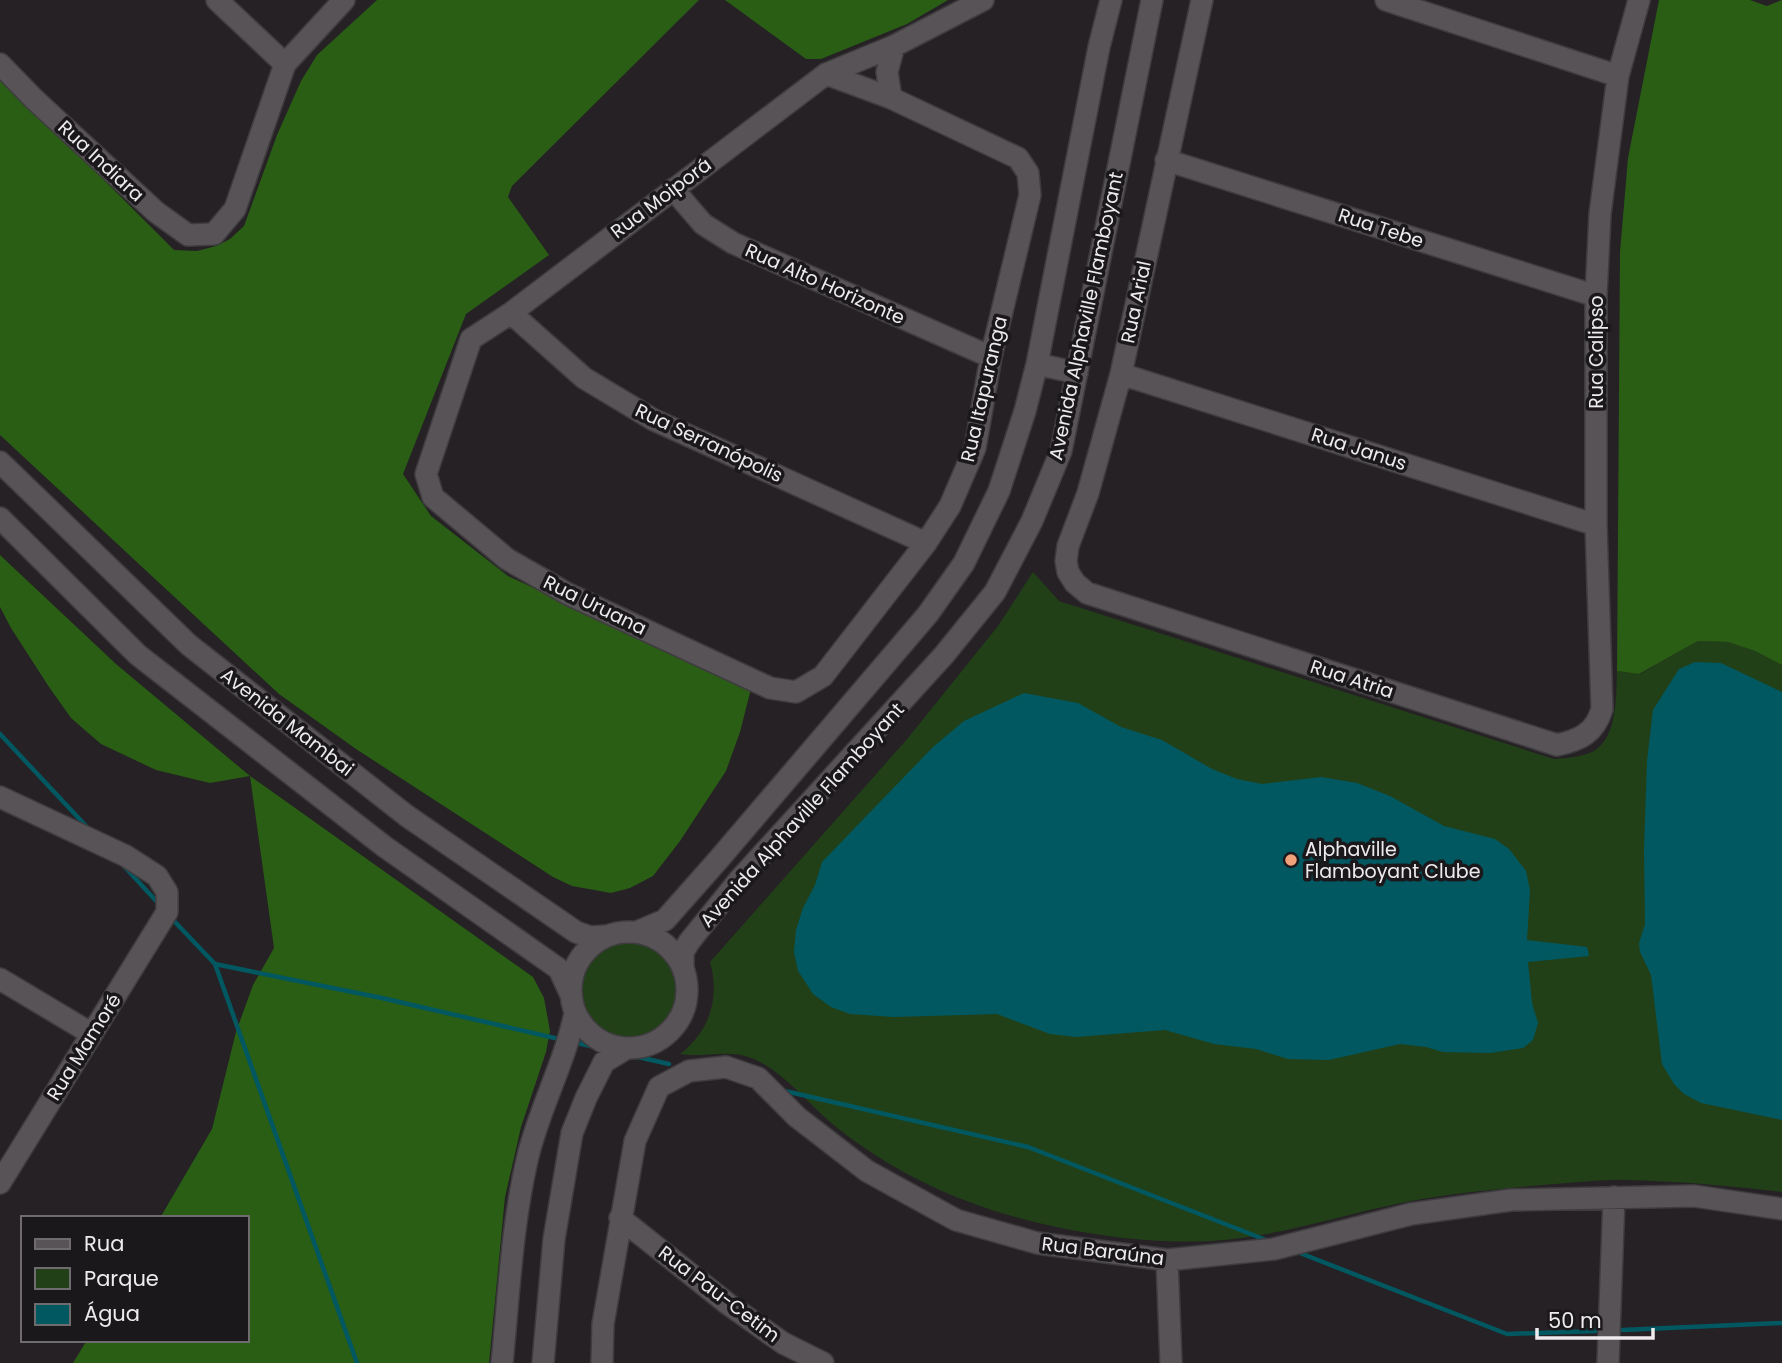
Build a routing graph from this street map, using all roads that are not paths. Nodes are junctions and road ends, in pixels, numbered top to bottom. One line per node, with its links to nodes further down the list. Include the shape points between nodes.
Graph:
1 (217, 0): 12 (street)
2 (344, 0): 12 (street)
3 (983, 0): 10 (street, Rua Moiporá)
4 (1111, 0): 21 (street, Avenida Alphaville Flamboyant)
5 (1152, 0): 22 (street, Avenida Alphaville Flamboyant)
6 (1202, 0): 16 (street, Rua Arial)
7 (1386, 0): 9 (street)
8 (1639, 0): 14 (street, Rua Calipso)
9 (1411, 4): 14 (street)
10 (894, 46): 13 (street, Rua Moiporá); 15 (street, via 887,72)
11 (0, 64): 12 (street, Rua Indiara, via 156,212 188,235 214,234 234,209)
12 (285, 64)
13 (826, 74): 15 (street); 17 (street, Rua Moiporá)
14 (1618, 76): 18 (street, Rua Calipso, via 1600,214)
15 (891, 98): 20 (street, Rua Itapuranga, via 1018,158 1028,173 1030,195)
16 (1166, 160): 18 (street, Rua Tebe); 23 (street, Rua Arial)
17 (673, 189): 19 (street, Rua Moiporá); 20 (street, Rua Alto Horizonte, via 703,224 733,243)
18 (1596, 296): 27 (street, Rua Calipso)
19 (511, 313): 25 (street, Rua Moiporá, via 471,338); 28 (street, Rua Serranópolis, via 584,379 654,420)
20 (991, 357): 28 (street, Rua Itapuranga, via 975,448 950,506)
21 (1037, 364): 22 (street); 33 (street, Avenida Alphaville Flamboyant, via 999,491 964,563 928,614 665,920)
22 (1077, 373): 35 (street, Avenida Alphaville Flamboyant, via 1061,451 1032,522 995,592 944,655 739,880 689,942 683,952)
23 (1121, 374): 27 (street, Rua Janus); 29 (street, Rua Arial, via 1088,494 1068,546 1068,572)
24 (0, 463): 34 (street, Avenida Mambai, via 221,671 407,816 497,878 576,932)
25 (426, 474): 30 (street, Rua Uruana, via 433,497 507,559 568,594 770,688)
26 (0, 518): 37 (street, Avenida Mambai, via 138,655 386,847 559,969)
27 (1596, 525): 31 (street, Rua Calipso)
28 (926, 543): 30 (street, Rua Itapuranga, via 823,676)
29 (1087, 593): 31 (street, Rua Atria, via 1556,745 1587,734)
30 (796, 692)
31 (1602, 709)
32 (0, 797): 38 (street, Rua Mamoré, via 126,856 158,876 167,892 167,912)
33 (637, 932): 34 (street); 35 (street, via 672,950)
34 (606, 936): 37 (street, via 582,955 573,973)
35 (683, 967): 39 (street, via 687,987 676,1024 647,1045)
36 (0, 979): 38 (street)
37 (573, 1003): 39 (street, via 587,1030 607,1044); 46 (street, via 571,1035 541,1110 519,1196)
38 (92, 1034): 40 (street, Rua Mamoré)
39 (627, 1048): 47 (street, via 604,1062 572,1133 554,1239)
40 (1, 1180)
41 (1614, 1197): 42 (street, Rua Baraúna, via 1694,1196); 44 (street, Rua Baraúna, via 1511,1200 1418,1213 1274,1249); 51 (street)
42 (1782, 1209)
43 (620, 1218): 44 (street, Rua Baraúna, via 635,1141 659,1087 689,1071 726,1067 758,1078 797,1117 867,1171 956,1220 1037,1244); 45 (street, Rua Pau-Cetim); 48 (street, Rua Baraúna, via 603,1324)
44 (1167, 1260): 50 (street)
45 (782, 1353): 49 (street, Rua Pau-Cetim)
46 (502, 1363)
47 (543, 1363)
48 (602, 1363)
49 (823, 1363)
50 (1171, 1363)
51 (1608, 1363)

